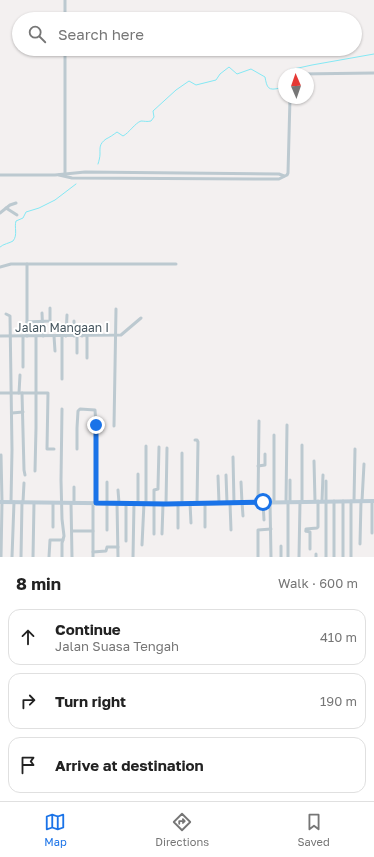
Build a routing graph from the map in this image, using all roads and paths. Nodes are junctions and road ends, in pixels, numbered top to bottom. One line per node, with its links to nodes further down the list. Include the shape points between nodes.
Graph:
1 (66, 0): 2 (street)
2 (65, 12)
3 (65, 56): 8 (street)
4 (374, 73): 5 (street)
5 (314, 74)
6 (290, 104): 9 (street, via 288,173)
7 (0, 175): 8 (street)
8 (65, 175): 9 (street, via 85,172); 9 (street, via 72,178 279,179)
9 (284, 176)
10 (16, 203): 11 (street)
11 (6, 208): 12 (street); 13 (street)
12 (0, 213)
13 (17, 215)
14 (27, 264): 15 (street); 16 (street); 25 (street)
15 (176, 264)
16 (0, 266)
17 (50, 308): 23 (street, via 50,321)
18 (116, 309): 27 (street)
19 (6, 314): 29 (street, via 10,316)
20 (42, 314): 23 (street)
21 (67, 315): 34 (street)
22 (141, 318): 27 (street, Jalan Mangaan I, via 122,335)
23 (42, 321): 25 (street); 32 (street)
24 (74, 321): 35 (street)
25 (27, 322): 30 (street)
26 (82, 328): 36 (street)
27 (115, 335): 37 (street, Jalan Mangaan I); 53 (street)
28 (0, 336): 29 (street, Jalan Mangaan I)
29 (11, 336): 30 (street, Jalan Mangaan I); 45 (street)
30 (25, 336): 31 (street, Jalan Mangaan I); 41 (street)
31 (36, 336): 32 (street, Jalan Mangaan I); 47 (street)
32 (43, 336): 33 (street, Jalan Mangaan I)
33 (54, 336): 34 (street, Jalan Mangaan I); 38 (street)
34 (64, 336): 35 (street, Jalan Mangaan I); 43 (street)
35 (75, 336): 36 (street, Jalan Mangaan I); 39 (street)
36 (82, 336): 37 (street, Jalan Mangaan I)
37 (87, 336): 40 (street)
38 (55, 351)
39 (77, 353)
40 (87, 358)
41 (23, 367)
42 (20, 375): 46 (street)
43 (62, 379)
44 (0, 393): 45 (street)
45 (12, 393): 46 (street); 50 (street)
46 (21, 393): 47 (street); 49 (street)
47 (36, 393): 60 (street, via 48,393 47,449); 70 (street)
48 (62, 409): 99 (street)
49 (23, 412): 50 (street); 74 (street)
50 (12, 413): 90 (street)
51 (259, 421): 69 (street)
52 (287, 425): 96 (street)
53 (114, 426)
54 (274, 435): 95 (street)
55 (195, 440): 108 (street, via 198,442)
56 (302, 445): 97 (street)
57 (146, 446): 105 (street)
58 (159, 447): 112 (street, via 158,489 154,490)
59 (167, 448): 113 (street)
60 (54, 449)
61 (77, 449): 101 (street, via 78,411 95,410)
62 (355, 449): 86 (street)
63 (182, 453): 106 (street)
64 (265, 454): 69 (street, via 265,465)
65 (1, 455): 89 (street)
66 (233, 457): 111 (street)
67 (314, 461): 83 (street)
68 (364, 464): 87 (street)
69 (258, 466): 94 (street)
70 (35, 471)
71 (138, 474): 105 (street)
72 (226, 475): 111 (street)
73 (322, 475): 83 (street)
74 (25, 476)
75 (218, 476): 110 (street)
76 (290, 480): 96 (street)
77 (326, 481): 83 (street)
78 (107, 482): 102 (street)
79 (241, 482): 93 (street)
80 (24, 483): 91 (street)
81 (74, 487): 100 (street)
82 (118, 490): 103 (street)
83 (320, 501): 84 (street); 97 (street); 126 (street, via 318,527 306,529); 153 (street)
84 (334, 501): 85 (street); 154 (street)
85 (343, 501): 86 (street); 155 (street)
86 (353, 501): 87 (street); 156 (street)
87 (362, 501): 88 (street); 132 (street)
88 (373, 501): 127 (street)
89 (1, 502): 90 (street); 138 (street)
90 (12, 502): 91 (street); 139 (street)
91 (22, 502): 92 (street); 140 (street)
92 (34, 502): 98 (street); 141 (street)
93 (242, 502): 94 (street); 111 (street); 114 (street)
94 (260, 502): 95 (street); 115 (street)
95 (272, 502): 96 (street); 120 (street)
96 (288, 502): 97 (street); 151 (street)
97 (301, 502): 125 (street)
98 (53, 503): 99 (street); 117 (street)
99 (62, 503): 100 (street); 130 (street)
100 (73, 503): 101 (street); 124 (street)
101 (95, 503): 102 (street); 121 (street)
102 (107, 503): 103 (street); 122 (street)
103 (118, 503): 104 (street); 135 (street)
104 (126, 503): 105 (street); 131 (street)
105 (141, 503): 112 (street); 133 (street); 147 (street)
106 (180, 503): 107 (street); 113 (street); 119 (street)
107 (190, 503): 108 (street); 116 (street)
108 (197, 503): 109 (street)
109 (205, 503): 110 (street); 118 (street)
110 (219, 503): 111 (street)
111 (230, 503): 123 (street)
112 (154, 504): 113 (street); 128 (street)
113 (164, 504): 129 (street)
114 (243, 516)
115 (264, 520)
116 (191, 523)
117 (54, 527)
118 (204, 527)
119 (178, 528)
120 (271, 529): 148 (street, via 258,530); 149 (street)
121 (93, 530): 124 (street); 137 (street)
122 (107, 530)
123 (231, 530)
124 (72, 531): 144 (street)
125 (300, 532): 126 (street); 152 (street)
126 (306, 532): 136 (street, via 310,532)
127 (372, 533)
128 (154, 534)
129 (162, 534)
130 (63, 540): 142 (street, via 50,540); 143 (street)
131 (126, 541)
132 (360, 544)
133 (142, 545)
134 (281, 546): 150 (street)
135 (118, 547): 137 (street, via 107,547 106,551); 146 (street)
136 (310, 549)
137 (93, 552): 145 (street)
138 (1, 557)
139 (12, 557)
140 (21, 557)
141 (33, 557)
142 (49, 557)
143 (62, 557)
144 (72, 557)
145 (93, 557)
146 (118, 557)
147 (133, 557)
148 (258, 557)
149 (271, 557)
150 (282, 557)
151 (288, 557)
152 (299, 557)
153 (326, 557)
154 (334, 557)
155 (343, 557)
156 (351, 557)

